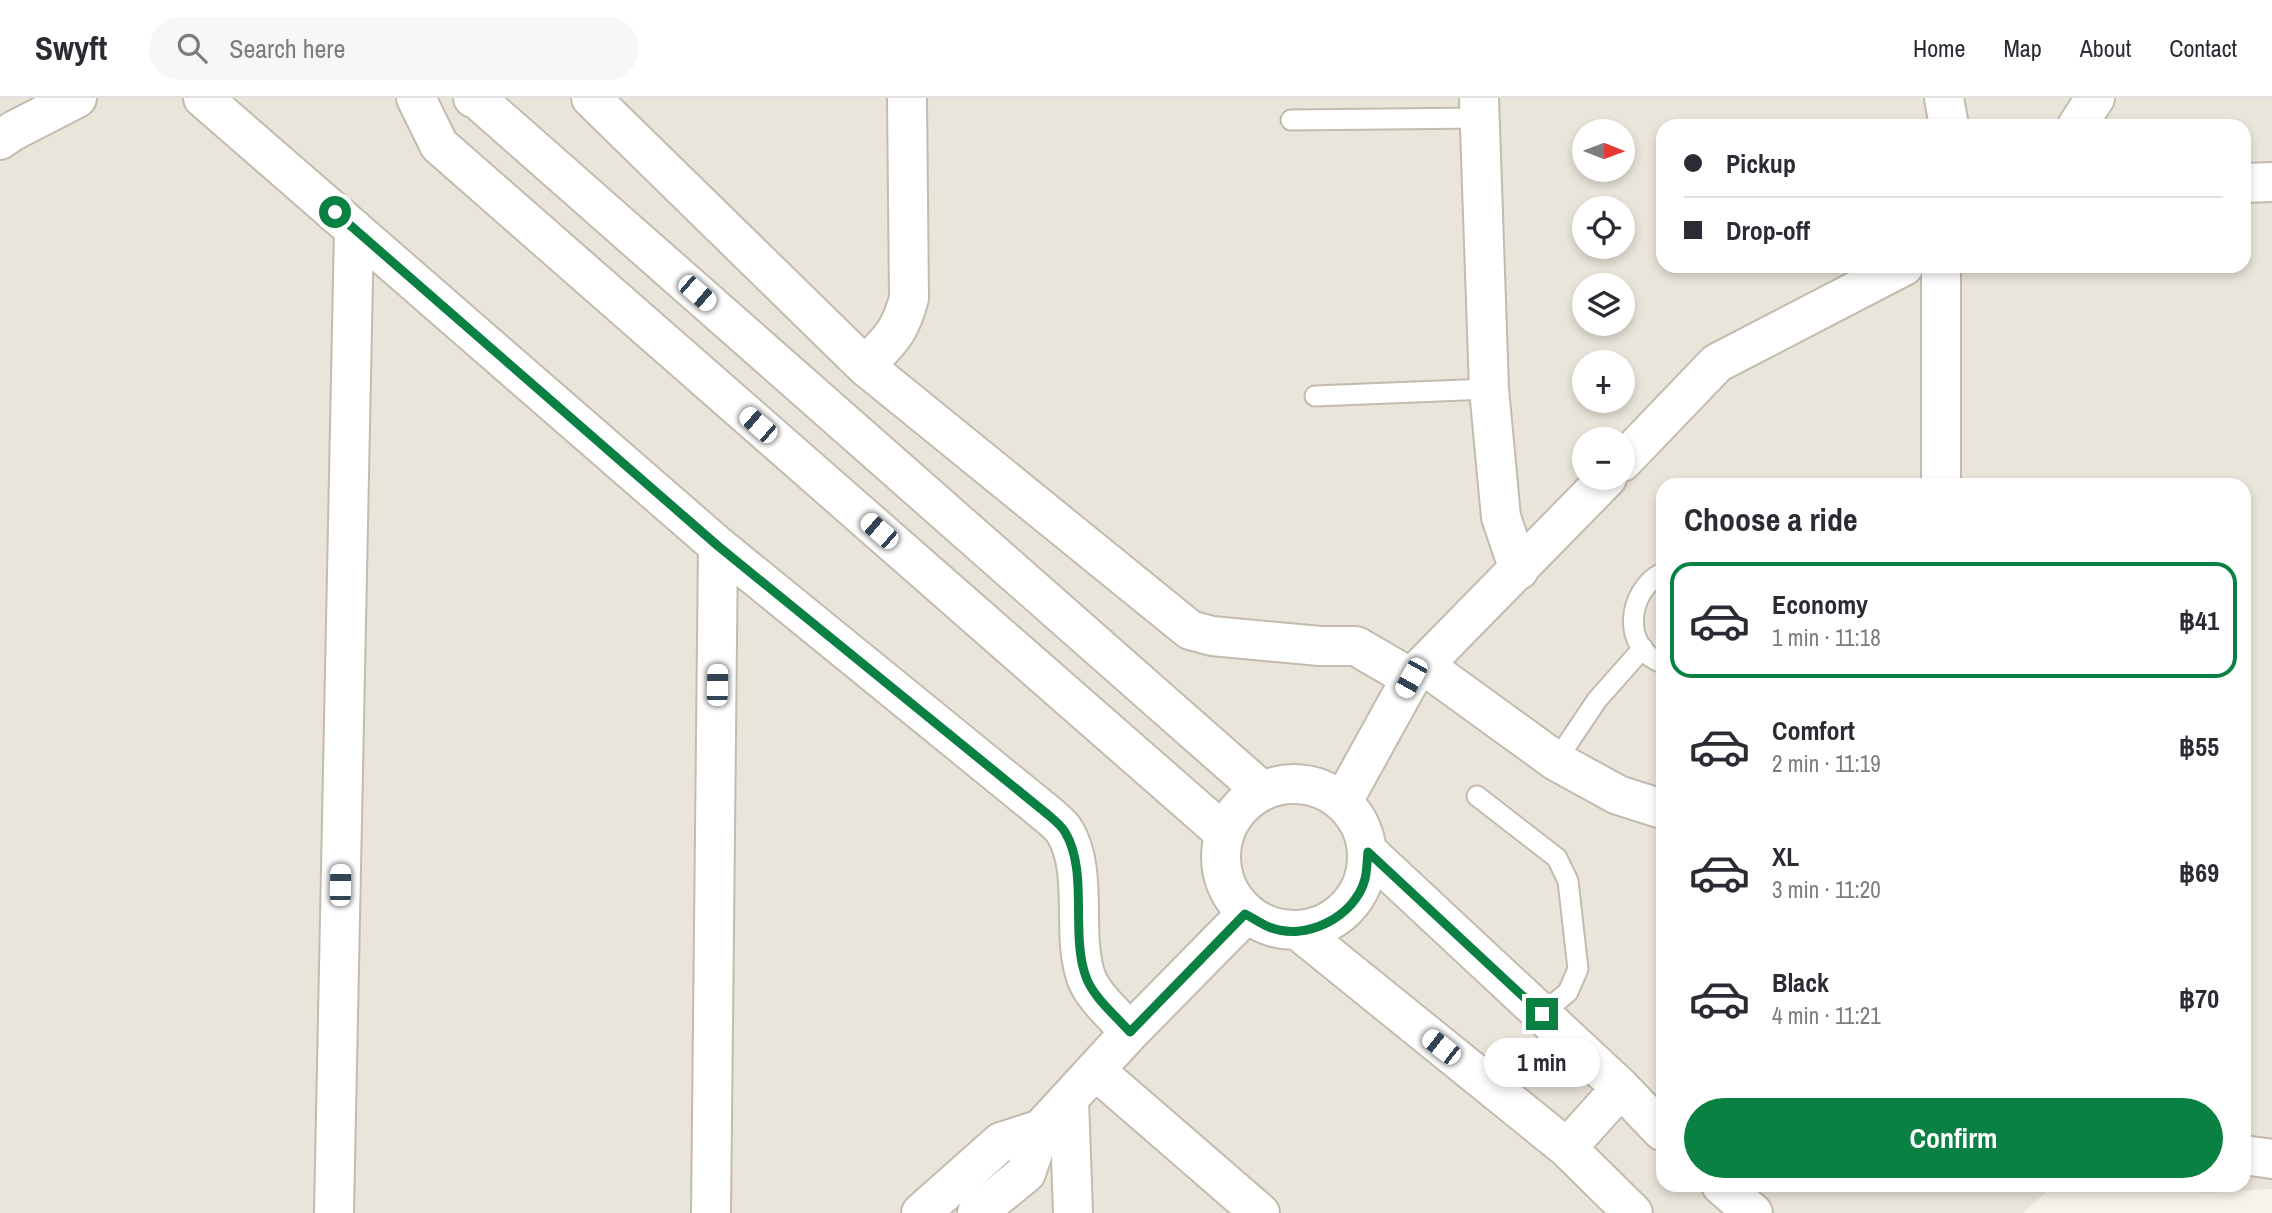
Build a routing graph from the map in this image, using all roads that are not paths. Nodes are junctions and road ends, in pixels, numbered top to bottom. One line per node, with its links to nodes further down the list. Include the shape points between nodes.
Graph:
1 (77, 98): 13 (street)
2 (203, 98): 16 (street)
3 (416, 98): 24 (street, via 439,145)
4 (473, 98): 22 (street)
5 (591, 98): 19 (street)
6 (907, 98): 19 (street, via 909,299 896,334)
7 (1944, 98): 10 (street)
8 (2095, 98): 11 (street)
9 (1480, 108): 12 (lane); 20 (street)
10 (1948, 119)
11 (2082, 119)
12 (1292, 120)
13 (0, 141)
14 (2272, 182): 15 (street)
15 (2251, 183)
16 (354, 229): 27 (street); 53 (street)
17 (1891, 273): 23 (street, via 1717,363)
18 (1941, 273): 25 (street)
19 (865, 366): 32 (street, via 1190,630 1212,636 1356,646)
20 (1489, 389): 21 (lane); 28 (street, via 1501,517)
21 (1315, 396)
22 (856, 433): 24 (street); 34 (street)
23 (1635, 448)
24 (818, 478): 38 (street)
25 (1941, 478)
26 (1596, 490): 28 (street)
27 (718, 546): 43 (street, via 1064,830 1073,848 1081,957 1087,979); 54 (street)
28 (1519, 570): 32 (street)
29 (1656, 576): 30 (lane, via 1639,593 1633,611 1634,630)
30 (1643, 648): 31 (lane); 33 (lane, via 1597,699)
31 (1656, 660)
32 (1418, 672): 33 (street); 36 (street)
33 (1556, 761): 37 (street, via 1618,795)
34 (1261, 790): 36 (street, via 1290,782 1318,787); 38 (street, via 1239,808)
35 (1477, 796): 42 (lane, via 1558,858 1568,881 1578,969 1568,992)
36 (1343, 801): 39 (street, via 1361,824)
37 (1656, 807)
38 (1224, 833): 40 (street, via 1220,863 1228,890)
39 (1368, 852): 41 (street, via 1365,881 1350,906 1327,924); 42 (street)
40 (1245, 914): 41 (street, via 1271,928); 43 (street)
41 (1300, 932): 49 (street)
42 (1542, 1014): 45 (street)
43 (1130, 1032): 44 (street)
44 (1096, 1070): 46 (street); 58 (street)
45 (1621, 1088): 47 (street); 49 (street)
46 (1069, 1098): 48 (street); 57 (street)
47 (1656, 1125)
48 (1041, 1129): 55 (street, via 1001,1142); 56 (street, via 1026,1173)
49 (1567, 1148): 59 (street)
50 (2251, 1155): 51 (street)
51 (2272, 1159)
52 (1729, 1192): 60 (street)
53 (334, 1213)
54 (711, 1213)
55 (921, 1213)
56 (977, 1213)
57 (1073, 1213)
58 (1260, 1213)
59 (1633, 1213)
60 (1753, 1213)

